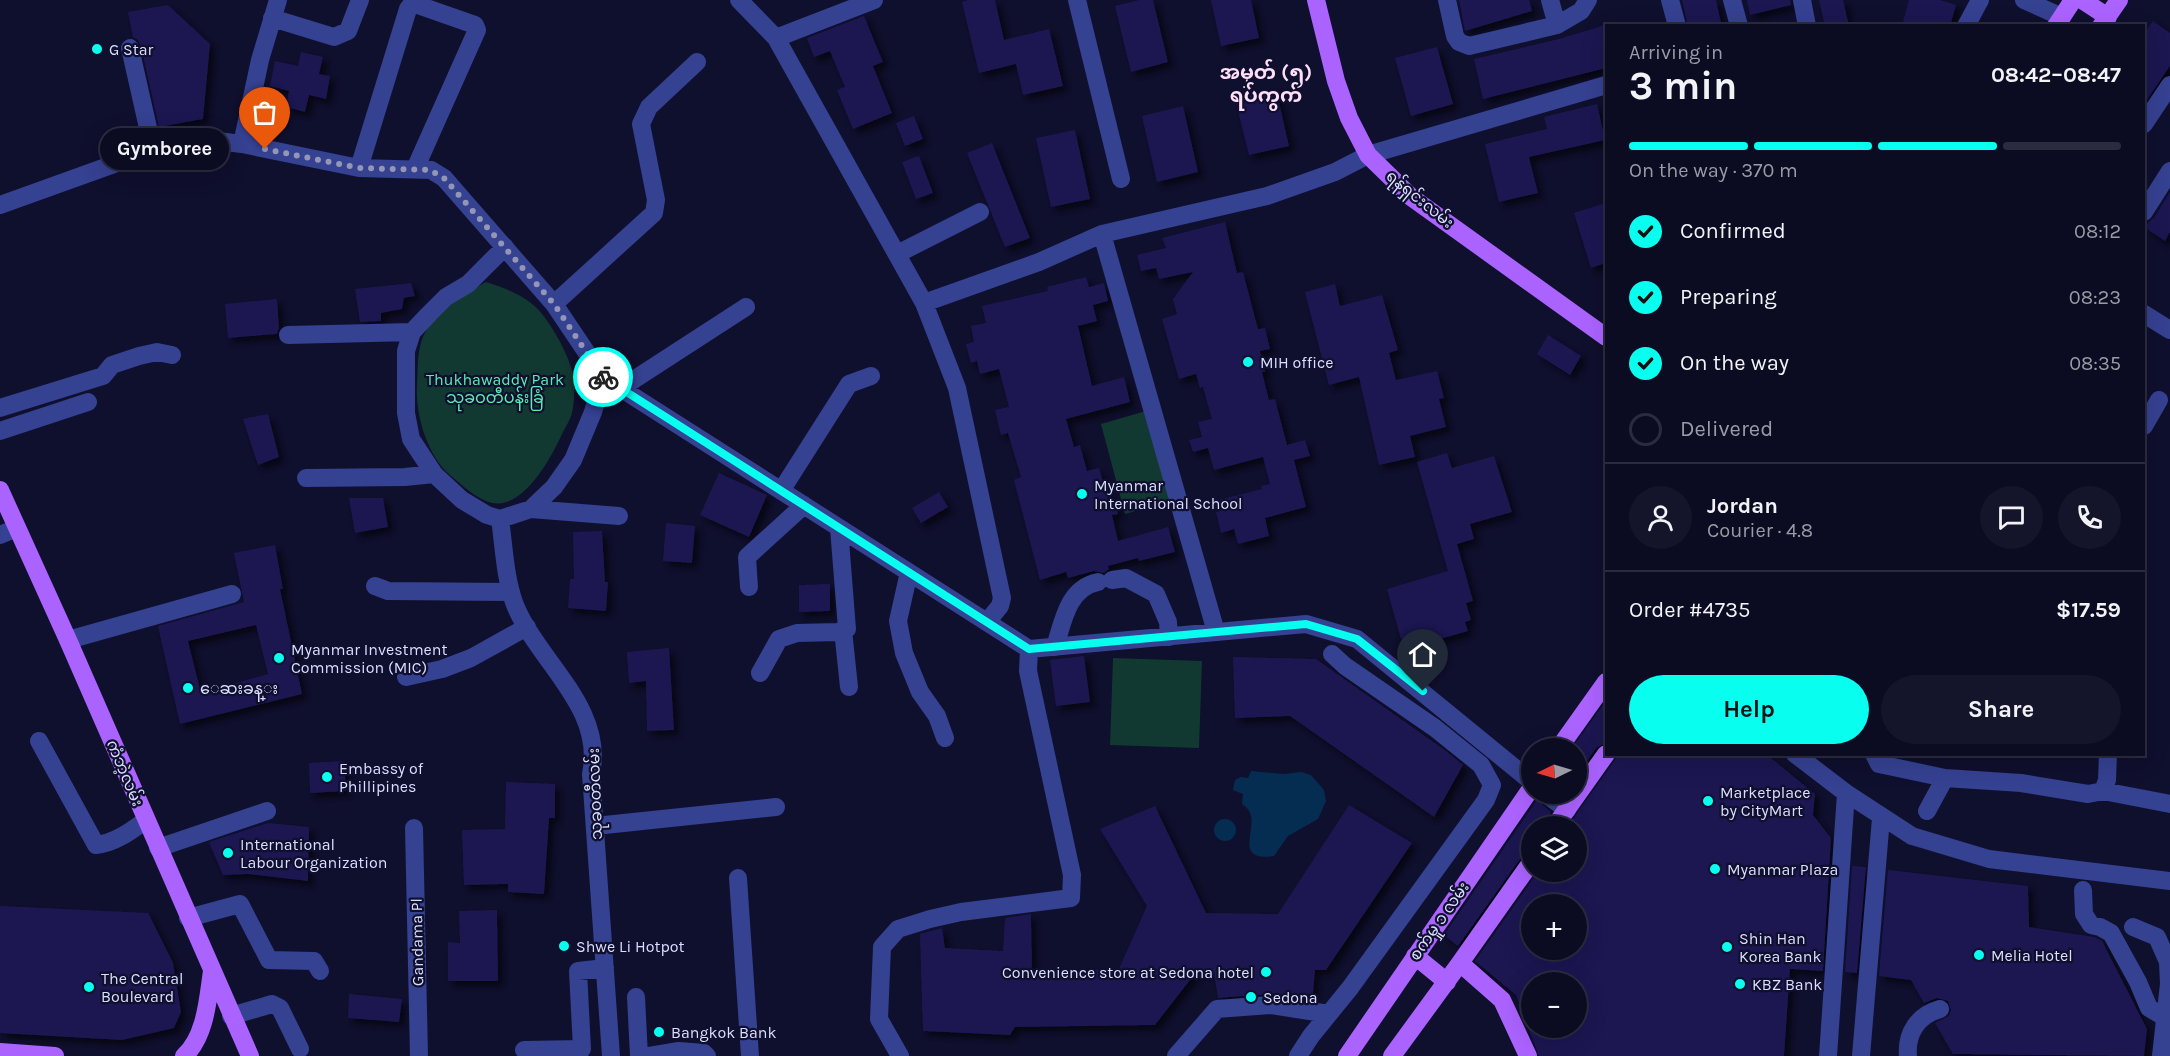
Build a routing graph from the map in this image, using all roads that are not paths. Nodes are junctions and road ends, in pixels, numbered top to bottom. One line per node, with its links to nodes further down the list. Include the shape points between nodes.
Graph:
1 (278, 0): 18 (street)
2 (360, 0): 18 (street, via 348,31 334,37)
3 (739, 0): 26 (street)
4 (874, 0): 26 (street)
5 (1077, 0): 38 (street)
6 (1316, 0): 34 (main road, ရန်ရှင်းလမ်း, via 1336,81)
7 (1447, 0): 25 (street, via 1455,36 1469,46)
8 (1550, 0): 25 (street)
9 (1588, 0): 25 (street, via 1581,11)
10 (1670, 0): 21 (street)
11 (1732, 0): 22 (street)
12 (1802, 0): 23 (street)
13 (1980, 0): 24 (street)
14 (2024, 0): 19 (street)
15 (2073, 0): 19 (main road)
16 (2082, 0): 20 (main road)
17 (2119, 0): 20 (main road)
18 (272, 18): 32 (street)
19 (2059, 21)
20 (2104, 21)
21 (1676, 24)
22 (1738, 24)
23 (1807, 24)
24 (1967, 24)
25 (1557, 25)
26 (776, 38): 44 (street)
27 (130, 48): 33 (street)
28 (697, 62): 46 (street, via 648,107 642,124 656,200 654,213)
29 (1605, 85): 34 (street)
30 (2170, 85): 31 (street)
31 (2145, 122)
32 (242, 144): 33 (street, via 208,140); 35 (street)
33 (153, 150): 39 (street)
34 (1368, 155): 42 (street, via 1335,172 1267,196); 52 (main road, ရန်ရှင်းလမ်း, via 1411,197)
35 (359, 168): 36 (street); 36 (street, via 408,9 415,4 475,25 477,30)
36 (415, 169): 43 (street, via 430,170 444,178)
37 (2170, 171): 40 (street)
38 (1121, 179)
39 (0, 205)
40 (2145, 210)
41 (980, 212): 44 (street)
42 (1102, 234): 45 (street); 80 (street)
43 (505, 247): 46 (street); 50 (street)
44 (897, 254): 45 (street)
45 (924, 303): 77 (street, via 957,388 1002,598)
46 (554, 304): 55 (street)
47 (746, 307): 56 (street)
48 (2145, 315): 49 (street)
49 (2170, 330)
50 (412, 332): 51 (street); 62 (street, via 406,351 406,412 411,439)
51 (288, 335)
52 (1605, 336)
53 (172, 355): 59 (street, via 157,352 139,356 112,365 103,376)
54 (871, 376): 65 (street, via 849,384)
55 (603, 377): 56 (street); 67 (street, via 573,460)
56 (621, 388): 65 (street)
57 (2159, 400): 60 (street)
58 (88, 402): 61 (street)
59 (0, 408)
60 (2145, 424)
61 (0, 431)
62 (434, 474): 63 (street); 69 (street, via 462,500)
63 (306, 478)
64 (0, 490): 71 (main road, ကံဘဲ့လမ်း)
65 (781, 490): 66 (street)
66 (804, 505): 70 (street); 74 (street, via 747,557)
67 (531, 509): 68 (street); 69 (street)
68 (619, 516)
69 (500, 519): 75 (street, သုခဝတီလမ်း)
70 (839, 528): 72 (street); 79 (street, via 848,619)
71 (8, 532): 82 (main road, ကံဘဲ့လမ်း)
72 (909, 572): 77 (street); 90 (street, via 898,621 904,653 920,692 938,716)
73 (375, 586): 75 (street, via 388,591)
74 (749, 587)
75 (511, 592): 78 (street, သုခဝတီလမ်း)
76 (232, 594): 82 (street)
77 (987, 622): 84 (street)
78 (527, 627): 87 (street, via 471,658); 111 (street, သုခဝတီလမ်း, via 587,721 593,741)
79 (843, 630): 86 (street, via 797,633 779,639); 89 (street)
80 (1216, 632): 81 (street); 97 (street, via 1306,624 1357,639)
81 (1169, 637): 83 (street); 83 (street, via 1168,622 1156,594 1126,578 1085,585 1070,602)
82 (68, 640): 110 (main road, ကံဘဲ့လမ်း)
83 (1055, 646): 84 (street)
84 (1029, 649): 144 (street, via 1028,671 1072,875 1071,898 961,912 898,929 882,947 879,1019)
85 (1332, 654): 128 (street, via 1481,765 1492,785 1486,800)
86 (760, 673)
87 (406, 677)
88 (1605, 683): 91 (main road)
89 (849, 687)
90 (945, 738)
91 (1566, 738)
92 (39, 741): 110 (street, via 96,845 127,834)
93 (1605, 755): 105 (main road)
94 (1798, 756): 100 (street)
95 (1875, 756): 98 (street, via 1879,764)
96 (2108, 756): 99 (street)
97 (1521, 773)
98 (1945, 778): 99 (street, via 2021,783 2088,794); 107 (street)
99 (2103, 791): 103 (street)
100 (1846, 793): 109 (street); 149 (street)
101 (1521, 803): 120 (main road, စက်မှု ၁ လမ်း)
102 (1559, 804): 105 (street)
103 (2170, 804)
104 (776, 807): 111 (street)
105 (1567, 810): 108 (main road)
106 (267, 811): 113 (street)
107 (1927, 811)
108 (1563, 816)
109 (1881, 818): 116 (street, via 1912,836 1989,860); 150 (street)
110 (146, 820): 113 (main road, ကံဘဲ့လမ်း)
111 (595, 826): 122 (street, သုခဝတီလမ်း)
112 (414, 828): 138 (street, Gandama Pl)
113 (158, 848): 118 (main road, ကံဘဲ့လမ်း)
114 (1521, 877): 121 (main road)
115 (738, 878): 143 (street)
116 (2170, 881)
117 (2083, 890): 130 (street, via 2084,914 2091,925 2111,933 2149,1008)
118 (188, 918): 123 (main road, ကံဘဲ့လမ်း); 124 (street, via 240,904 269,960 314,961)
119 (2133, 927): 130 (street, via 2157,937 2168,962)
120 (1415, 956): 125 (main road); 147 (main road, စက်မှု ၁ လမ်း)
121 (1460, 963): 125 (main road); 148 (main road, via 1502,1000)
122 (605, 968): 132 (street, via 578,971 582,1048); 139 (street, သုခဝတီလမ်း)
123 (212, 971): 129 (main road, ကံဘဲ့လမ်း); 136 (main road, via 198,1034)
124 (320, 971)
125 (1447, 982): 134 (main road)
126 (636, 997): 140 (street)
127 (1940, 1009): 151 (street, via 1919,1018)
128 (1329, 1014): 145 (street, via 1270,1005 1217,1009); 146 (street)
129 (231, 1016): 131 (street, via 272,1004 279,1008); 137 (main road, ကံဘဲ့လမ်း)
130 (2166, 1018): 152 (street)
131 (300, 1049)
132 (524, 1050)
133 (0, 1052): 135 (main road)
134 (1399, 1052)
135 (55, 1056)
136 (184, 1056)
137 (250, 1056)
138 (419, 1056)
139 (611, 1056)
140 (639, 1056)
141 (649, 1056): 142 (street, via 679,1051)
142 (707, 1056)
143 (750, 1056)
144 (900, 1056)
145 (1176, 1056)
146 (1298, 1056)
147 (1347, 1056)
148 (1528, 1056)
149 (1828, 1056)
150 (1861, 1056)
151 (1908, 1056)
152 (2161, 1056)

